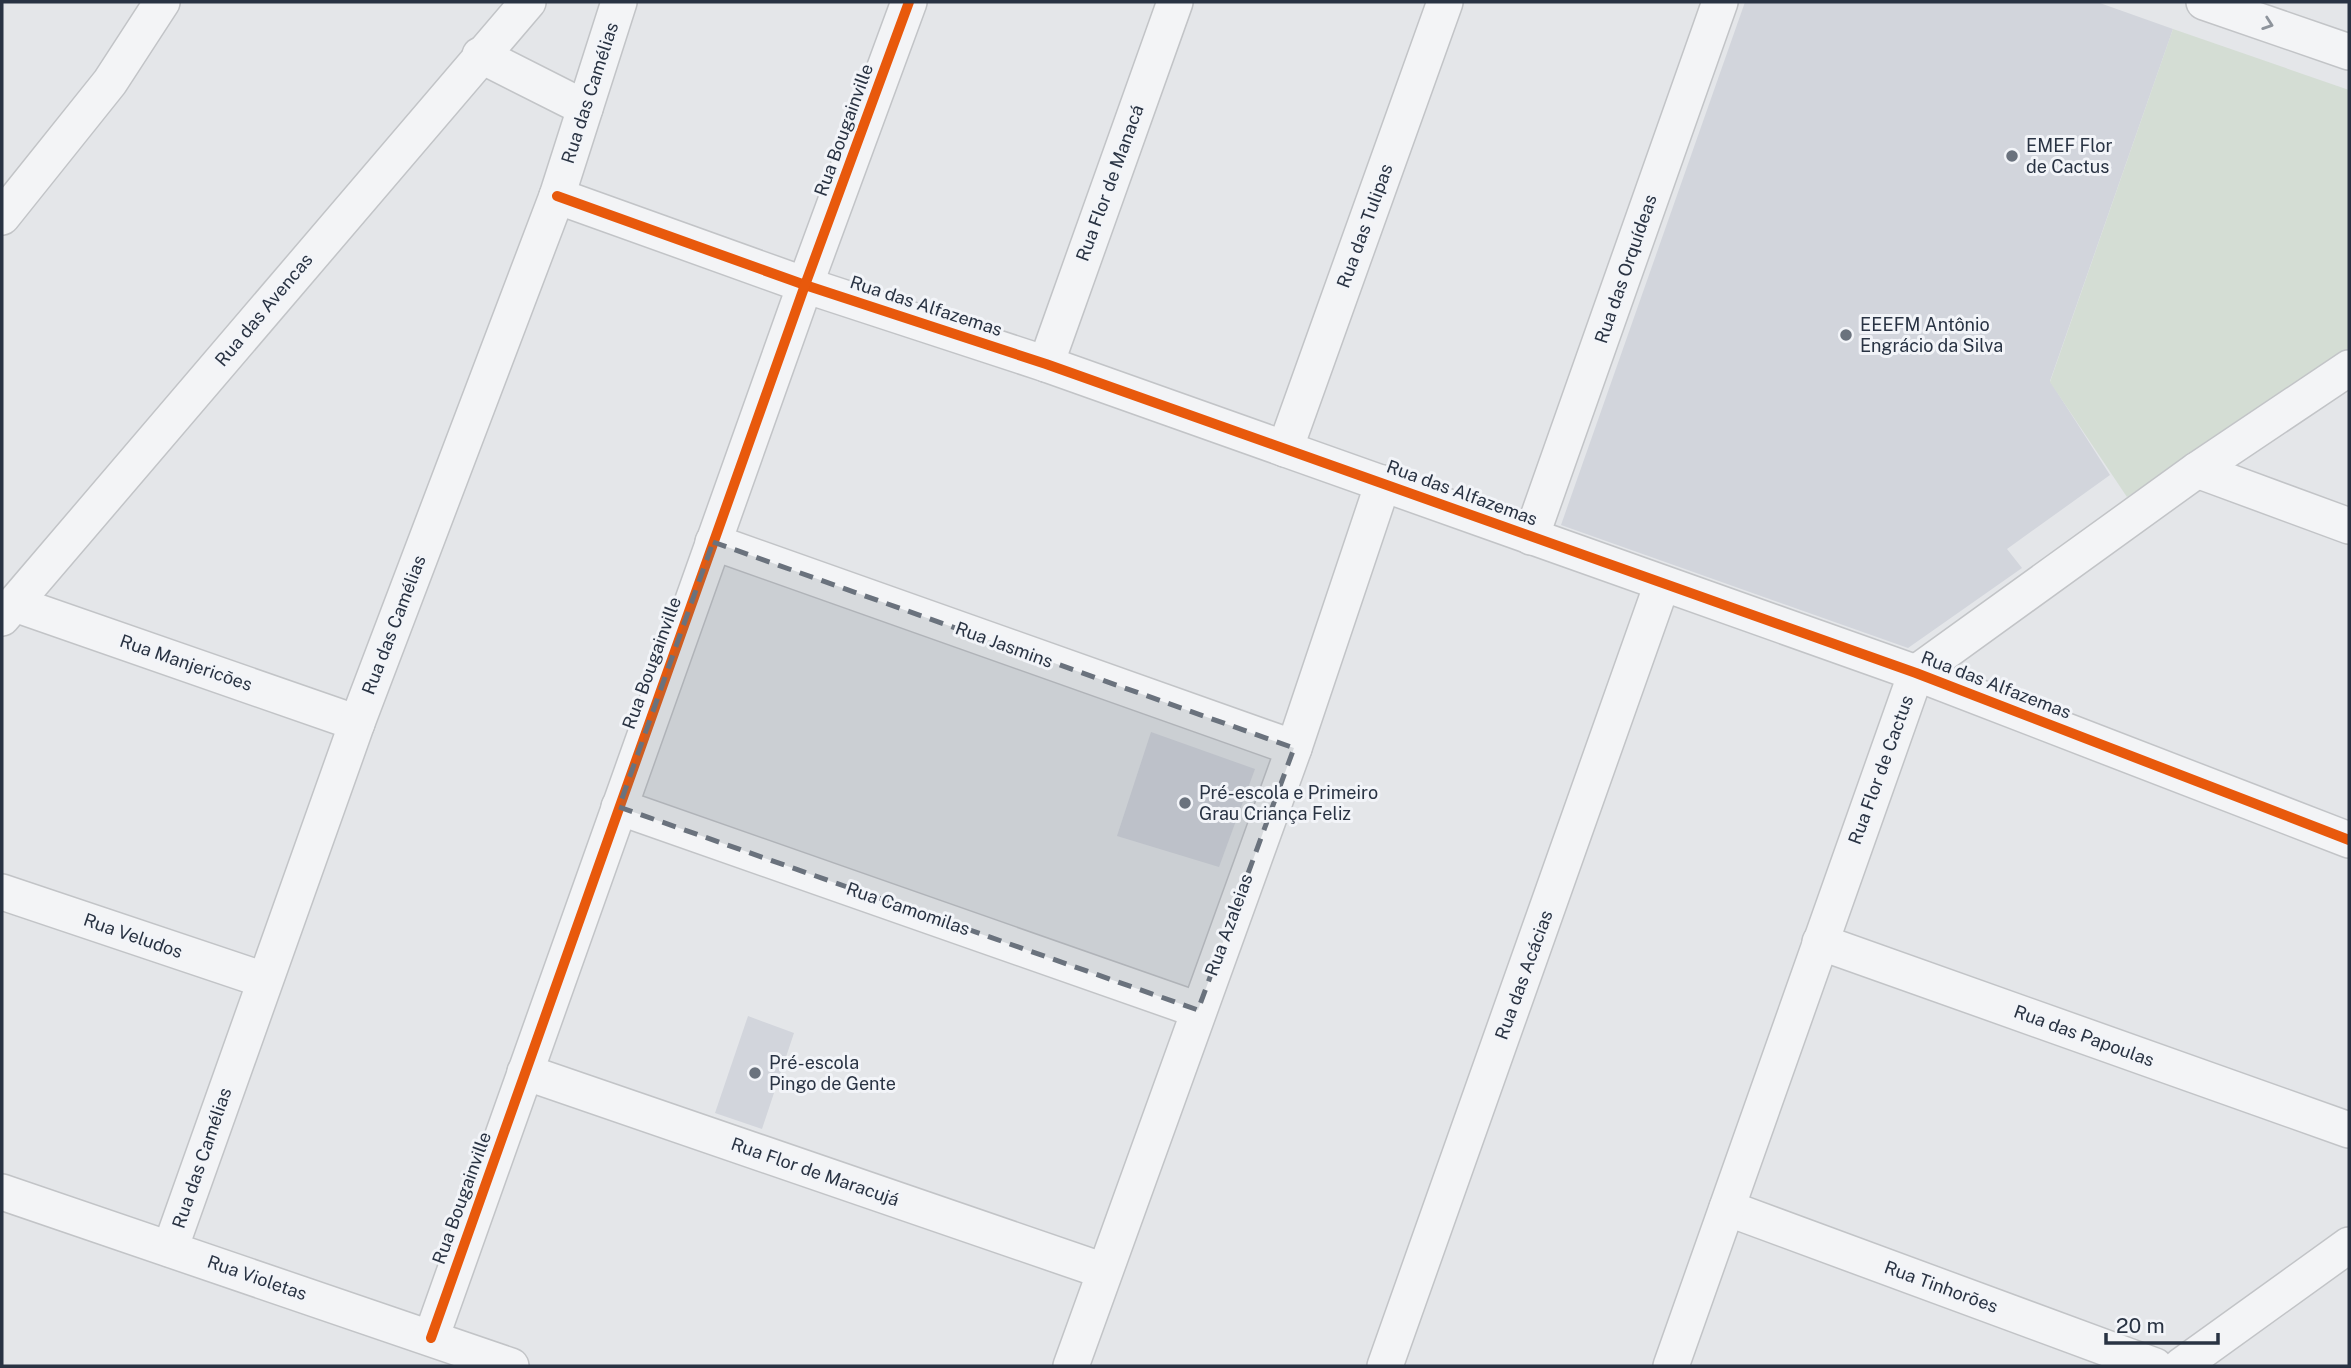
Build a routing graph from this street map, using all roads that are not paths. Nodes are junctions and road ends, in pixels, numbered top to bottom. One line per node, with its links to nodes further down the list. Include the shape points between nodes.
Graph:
1 (162, 2): 13 (street, via 110,82)
2 (528, 2): 10 (street, Rua das Avencas)
3 (619, 2): 11 (street, Rua das Camélias)
4 (909, 2): 14 (street, Rua Bougainville)
5 (1175, 2): 15 (street, Rua Flor de Manacá)
6 (1445, 2): 17 (street, Rua das Tulipas)
7 (1720, 2): 21 (street, Rua das Orquídeas)
8 (2204, 2): 9 (street, one-way to 9)
9 (2349, 52)
10 (480, 55): 11 (street); 24 (street, Rua das Avencas)
11 (585, 108): 12 (street, Rua das Camélias)
12 (557, 196): 14 (street, Rua das Alfazemas); 26 (street, Rua das Camélias)
13 (2, 217)
14 (805, 285): 15 (street, Rua das Alfazemas); 22 (street, Rua Bougainville)
15 (1046, 364): 17 (street, Rua das Alfazemas)
16 (2349, 368): 18 (street, Rua Flor de Cactus)
17 (1285, 449): 19 (street, Rua das Alfazemas)
18 (2197, 470): 20 (street); 25 (street, Rua Flor de Cactus)
19 (1383, 483): 21 (street, Rua das Alfazemas); 27 (street, Rua Azaleias)
20 (2349, 526)
21 (1531, 537): 23 (street, Rua das Alfazemas)
22 (713, 542): 27 (street, Rua Jasmins); 28 (street, Rua Bougainville)
23 (1662, 583): 25 (street, Rua das Alfazemas); 44 (street, Rua das Acácias)
24 (8, 611): 26 (street, Rua Manjericões)
25 (1916, 673): 29 (street, Rua das Alfazemas); 31 (street, Rua Flor de Cactus)
26 (357, 723): 32 (street, Rua das Camélias)
27 (1294, 748): 33 (street, Rua Azaleias)
28 (620, 807): 33 (street, Rua Camomilas); 34 (street, Rua Bougainville)
29 (2349, 841)
30 (2, 892): 32 (street, Rua Veludos)
31 (1820, 942): 35 (street, Rua das Papoulas); 37 (street, Rua Flor de Cactus)
32 (264, 980): 39 (street, Rua das Camélias)
33 (1198, 1010): 40 (street, Rua Azaleias)
34 (525, 1072): 40 (street, Rua Flor de Maracujá); 41 (street, Rua Bougainville)
35 (2349, 1130)
36 (2, 1192): 39 (street, Rua Violetas)
37 (1727, 1208): 45 (street, Rua Flor de Cactus); 46 (street, Rua Tinhorões)
38 (2349, 1245): 47 (street)
39 (170, 1249): 41 (street, Rua Violetas)
40 (1104, 1271): 43 (street, Rua Azaleias)
41 (431, 1338): 42 (street, Rua Violetas)
42 (512, 1366)
43 (1071, 1366)
44 (1385, 1366)
45 (1671, 1366)
46 (2155, 1366)
47 (2181, 1366)

